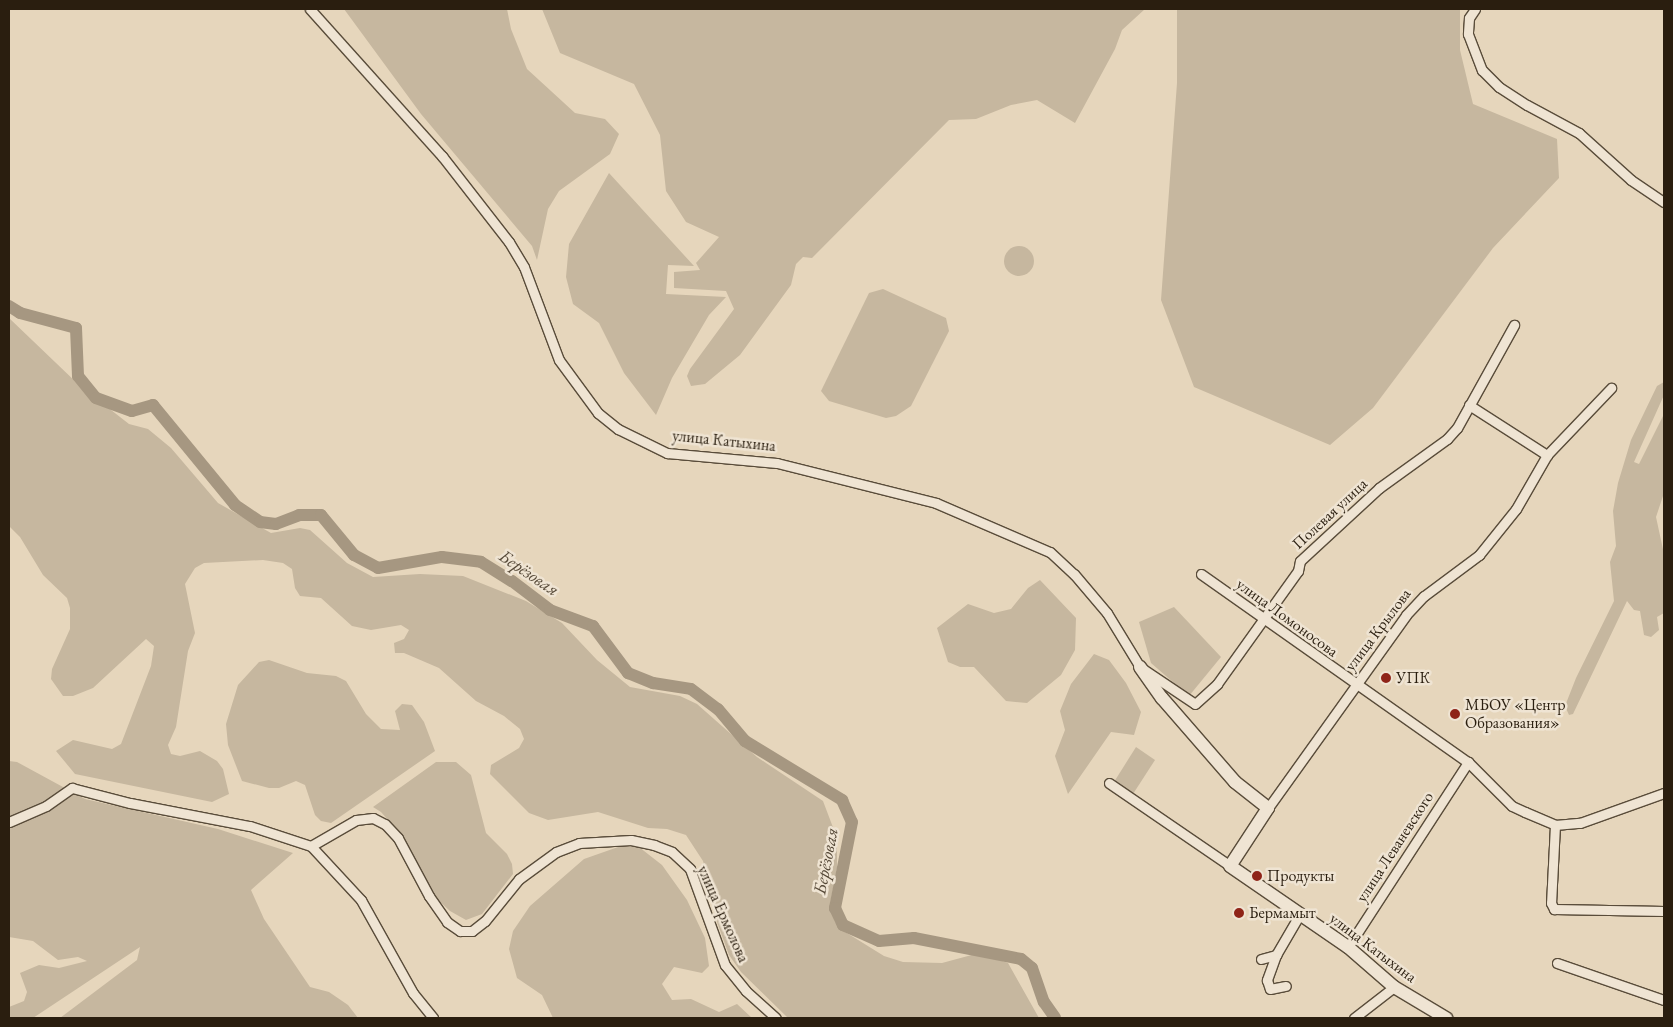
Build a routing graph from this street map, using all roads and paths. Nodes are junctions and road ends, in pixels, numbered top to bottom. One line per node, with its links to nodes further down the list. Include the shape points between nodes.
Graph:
1 (310, 9): 10 (street, улица Катыхина, via 442,156 509,242 524,268 559,360 598,413 618,429 667,452 783,464 936,503 1050,552 1074,574 1107,613)
2 (1475, 9): 3 (street, via 1469,18 1468,34 1482,70 1499,87 1579,133 1631,180)
3 (1664, 202)
4 (1514, 325): 6 (street, Полевая улица)
5 (1611, 388): 7 (street, улица Крылова)
6 (1470, 405): 7 (street); 9 (street, Полевая улица, via 1447,439 1379,488 1300,560 1298,571)
7 (1547, 455): 11 (street, улица Крылова, via 1516,509 1494,538 1479,555 1424,596 1406,615)
8 (1201, 574): 9 (street, улица Ломоносова)
9 (1263, 620): 10 (street, Полевая улица, via 1217,684 1195,704 1186,701); 11 (street, улица Ломоносова)
10 (1140, 667): 15 (street, via 1162,698 1235,782)
11 (1356, 686): 12 (street, улица Ломоносова); 15 (street, улица Крылова)
12 (1468, 762): 17 (street, улица Ломоносова, via 1512,806); 22 (street, улица Леваневского)
13 (1108, 783): 19 (street, улица Катыхина)
14 (1664, 794): 17 (street, улица Ломоносова, via 1580,824)
15 (1268, 808): 19 (street, улица Крылова)
16 (9, 822): 18 (street, via 46,806 72,788 130,803 250,826)
17 (1554, 825): 20 (street, via 1550,903 1554,909)
18 (311, 846): 29 (street, via 361,900 413,993); 30 (street, улица Ермолова, via 356,820 374,818 398,838 428,896 447,922 460,931 472,931 485,921 520,879 556,852 588,843 631,840 654,844 672,852 690,870 725,965 746,991)
19 (1230, 866): 21 (street, улица Катыхина)
20 (1664, 911)
21 (1300, 914): 22 (street, улица Катыхина); 23 (street)
22 (1348, 947): 27 (street, улица Катыхина)
23 (1276, 955): 24 (street); 26 (street, via 1267,980 1270,989)
24 (1261, 959)
25 (1557, 963): 28 (street)
26 (1286, 986)
27 (1394, 986): 31 (street); 32 (street, улица Катыхина)
28 (1664, 998)
29 (433, 1018)
30 (776, 1018)
31 (1354, 1018)
32 (1446, 1018)

